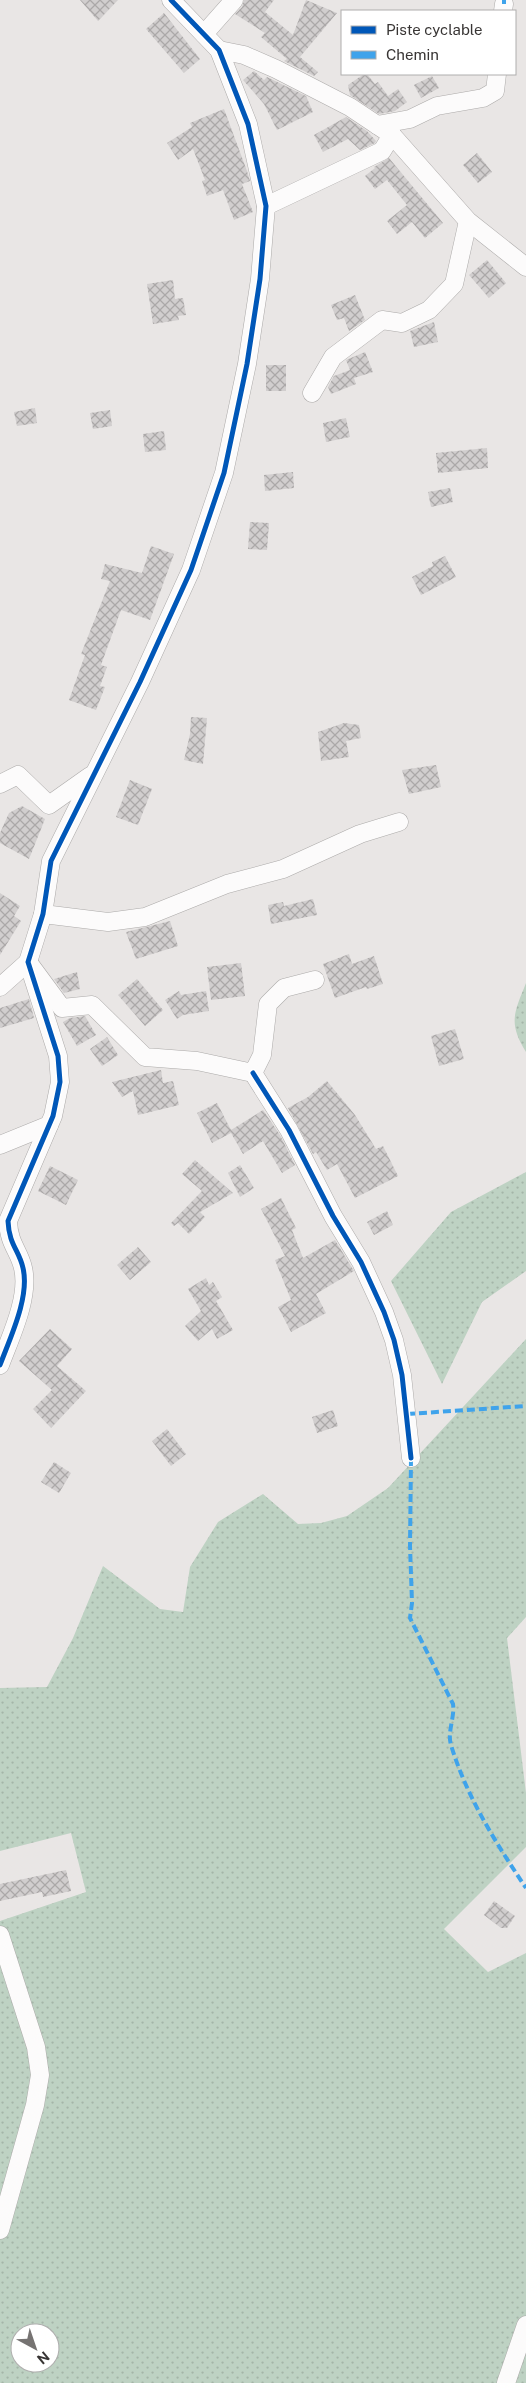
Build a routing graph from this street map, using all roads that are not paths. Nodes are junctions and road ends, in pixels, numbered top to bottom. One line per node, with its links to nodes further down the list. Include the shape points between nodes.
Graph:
1 (171, 0): 3 (street)
2 (234, 0): 3 (street)
3 (204, 34): 4 (street)
4 (220, 50): 6 (street, via 276,69 350,107); 8 (street, via 248,124)
5 (497, 75): 6 (street, via 495,91 483,98 437,106 410,119)
6 (376, 125): 7 (street)
7 (392, 135): 8 (street, via 382,150); 9 (street)
8 (266, 206): 12 (street, via 248,364 224,473 191,570 140,682)
9 (468, 221): 10 (street); 11 (street, via 454,284 429,310 402,323 382,320 333,357)
10 (526, 268)
11 (312, 393)
12 (92, 775): 13 (street, via 48,805 18,775); 15 (street, via 50,861)
13 (0, 784)
14 (399, 822): 15 (street, via 360,834 283,869 228,884 145,916 108,922)
15 (42, 914): 16 (street)
16 (28, 962): 18 (street); 19 (street, via 62,1008 92,1005 145,1057 197,1061); 20 (street, via 58,1056 60,1082)
17 (315, 980): 19 (street, via 284,988 268,1004 262,1055)
18 (0, 987)
19 (253, 1073): 23 (street, via 289,1130 384,1312 402,1375)
20 (49, 1125): 21 (street); 22 (street, via 8,1221 9,1235 23,1266 26,1284)
21 (0, 1145)
22 (0, 1365)
23 (411, 1458)
24 (0, 1935): 25 (street, via 36,2047 40,2075 35,2105)
25 (0, 2230)
26 (526, 2325): 27 (street)
27 (506, 2383)

